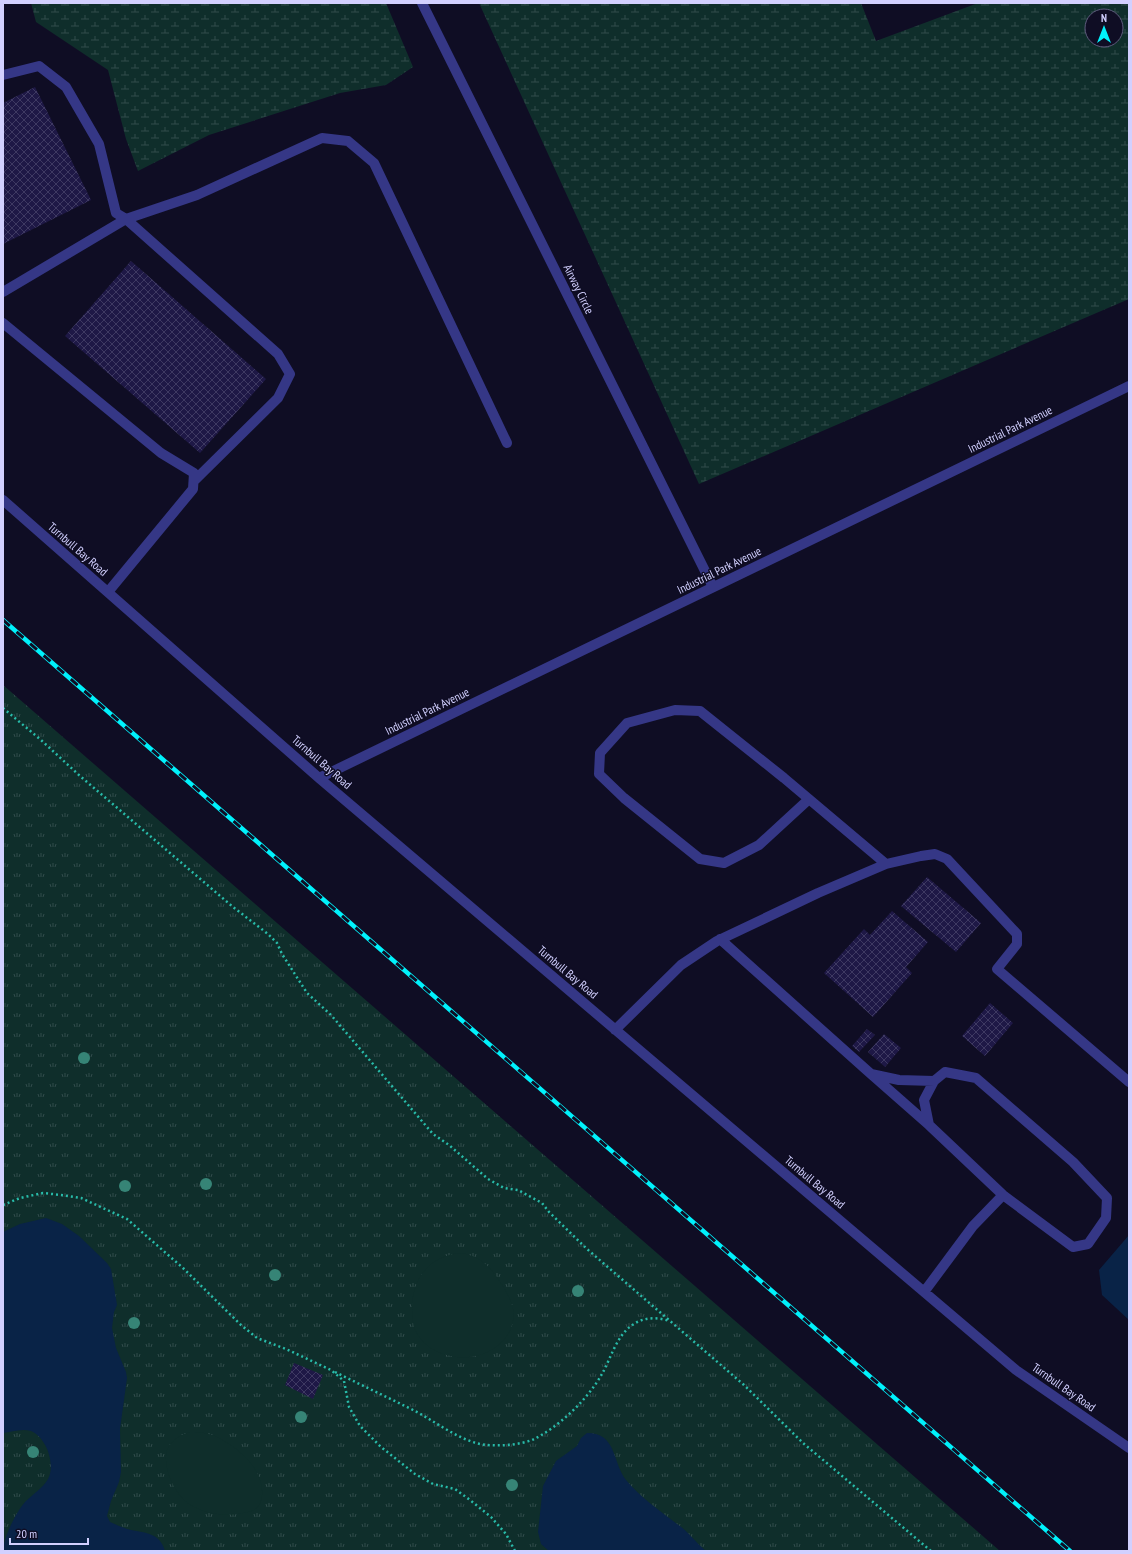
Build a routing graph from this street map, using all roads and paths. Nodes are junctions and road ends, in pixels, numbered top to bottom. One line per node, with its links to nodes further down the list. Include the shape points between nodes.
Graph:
1 (422, 3): 10 (street, Airway Circle)
2 (3, 75): 3 (street, via 38,66 66,87 98,144 116,213)
3 (126, 219): 4 (street); 7 (street, via 197,195 322,138 348,141 374,162); 8 (street, via 278,354 290,374 278,398)
4 (3, 292)
5 (3, 323): 8 (street, via 161,453 194,474)
6 (1129, 386): 10 (street, Industrial Park Avenue)
7 (507, 444)
8 (194, 481): 11 (street, via 193,489)
9 (3, 500): 11 (street, Turnbull Bay Road)
10 (713, 587): 13 (street, Industrial Park Avenue)
11 (108, 592): 13 (street, Turnbull Bay Road)
12 (3, 708): 25 (path, via 221,897 268,934 277,943 307,993 330,1015 433,1134 488,1179 504,1188 518,1190 542,1203 587,1249)
13 (319, 778): 17 (street, Turnbull Bay Road)
14 (808, 800): 14 (street, via 700,711 675,710 627,723 600,753 599,774 624,798 700,859 724,863 759,845); 15 (street)
15 (886, 864): 16 (street); 20 (street, via 935,854 946,859 1017,934 1017,944 997,969)
16 (720, 939): 17 (street, via 681,965); 18 (street)
17 (615, 1030): 24 (street, Turnbull Bay Road)
18 (871, 1074): 19 (street, via 899,1080); 21 (street)
19 (934, 1081): 21 (street, via 924,1100); 22 (street, via 945,1072 976,1078 1073,1162 1107,1198 1106,1218 1088,1244 1073,1247)
20 (1129, 1082)
21 (929, 1125): 22 (street)
22 (1003, 1195): 24 (street, via 972,1226)
23 (3, 1204): 26 (path, via 43,1193 62,1195 81,1198 127,1219 257,1338)
24 (924, 1292): 27 (street, Turnbull Bay Road, via 1016,1370)
25 (672, 1322): 26 (path, via 662,1318 650,1318 634,1324 625,1332 602,1374 581,1402 554,1426 532,1440 509,1445 486,1445 463,1438); 29 (path, via 744,1385 803,1443)
26 (330, 1370): 28 (path, via 344,1381 349,1407 360,1426 381,1447 415,1474 433,1484 455,1489 470,1500 496,1522)
27 (1129, 1448)
28 (516, 1551)
29 (931, 1551)

